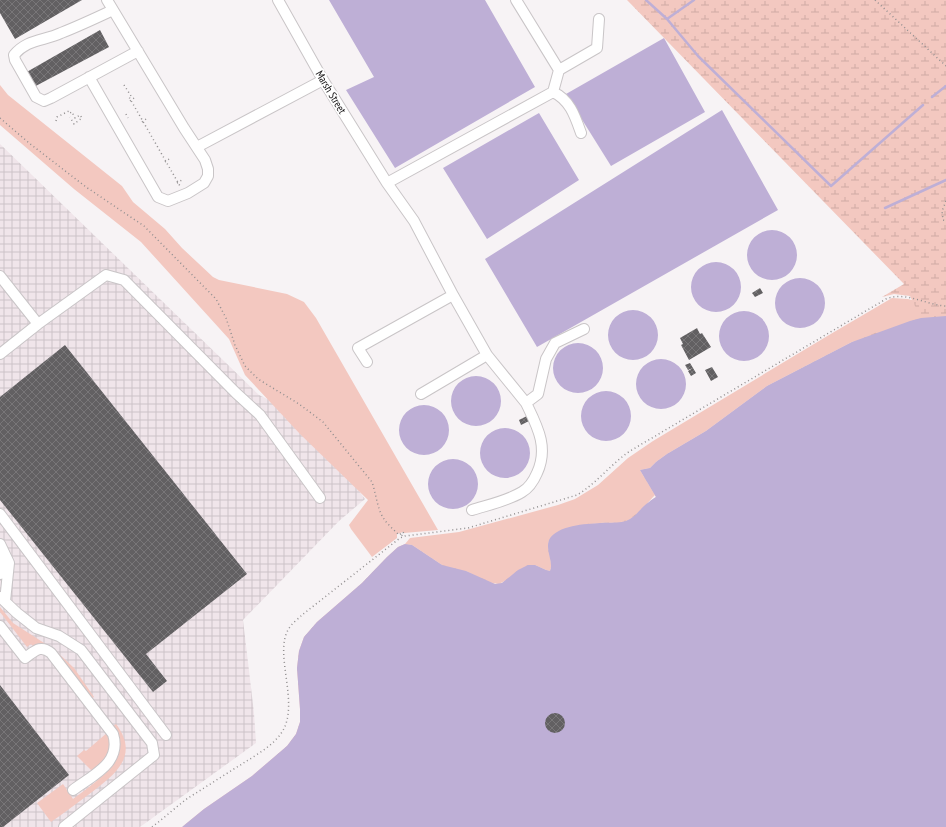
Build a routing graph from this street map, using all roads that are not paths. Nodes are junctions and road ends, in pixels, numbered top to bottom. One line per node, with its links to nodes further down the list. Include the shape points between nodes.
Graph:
1 (107, 0): 4 (street)
2 (278, 0): 9 (street, Marsh Street)
3 (516, 0): 7 (street)
4 (113, 10): 6 (street); 8 (street, via 61,34 29,42 14,55 36,97 44,100)
5 (599, 19): 7 (street, via 597,48)
6 (138, 51): 8 (street); 12 (street)
7 (559, 70): 10 (street)
8 (89, 77): 12 (street, via 158,197 168,201 204,183 208,169)
9 (323, 80): 12 (street); 13 (street, Marsh Street)
10 (553, 92): 11 (street, via 565,99 570,106); 13 (street)
11 (581, 133)
12 (197, 147)
13 (387, 183): 15 (street, Marsh Street, via 414,221)
14 (0, 276): 16 (street)
15 (453, 295): 19 (street, Marsh Street); 20 (street, via 358,348)
16 (38, 324): 18 (street); 23 (street, via 106,275 124,280 260,415)
17 (584, 329): 22 (street, via 555,344 546,359 538,394)
18 (0, 354)
19 (487, 355): 21 (street); 22 (street, Marsh Street)
20 (367, 362)
21 (421, 394)
22 (526, 403): 24 (street, Marsh Street, via 539,430 542,445 541,465 534,480 523,492)
23 (320, 498)
24 (472, 510)
25 (0, 514): 30 (street)
26 (2, 546): 27 (street); 28 (street, via 9,563)
27 (0, 574)
28 (2, 598): 32 (street, via 36,628 59,636 80,650 152,743 154,755)
29 (0, 626): 31 (street, via 25,658 37,649 51,653 113,734 115,752 110,761)
30 (166, 735)
31 (73, 790)
32 (64, 827)

